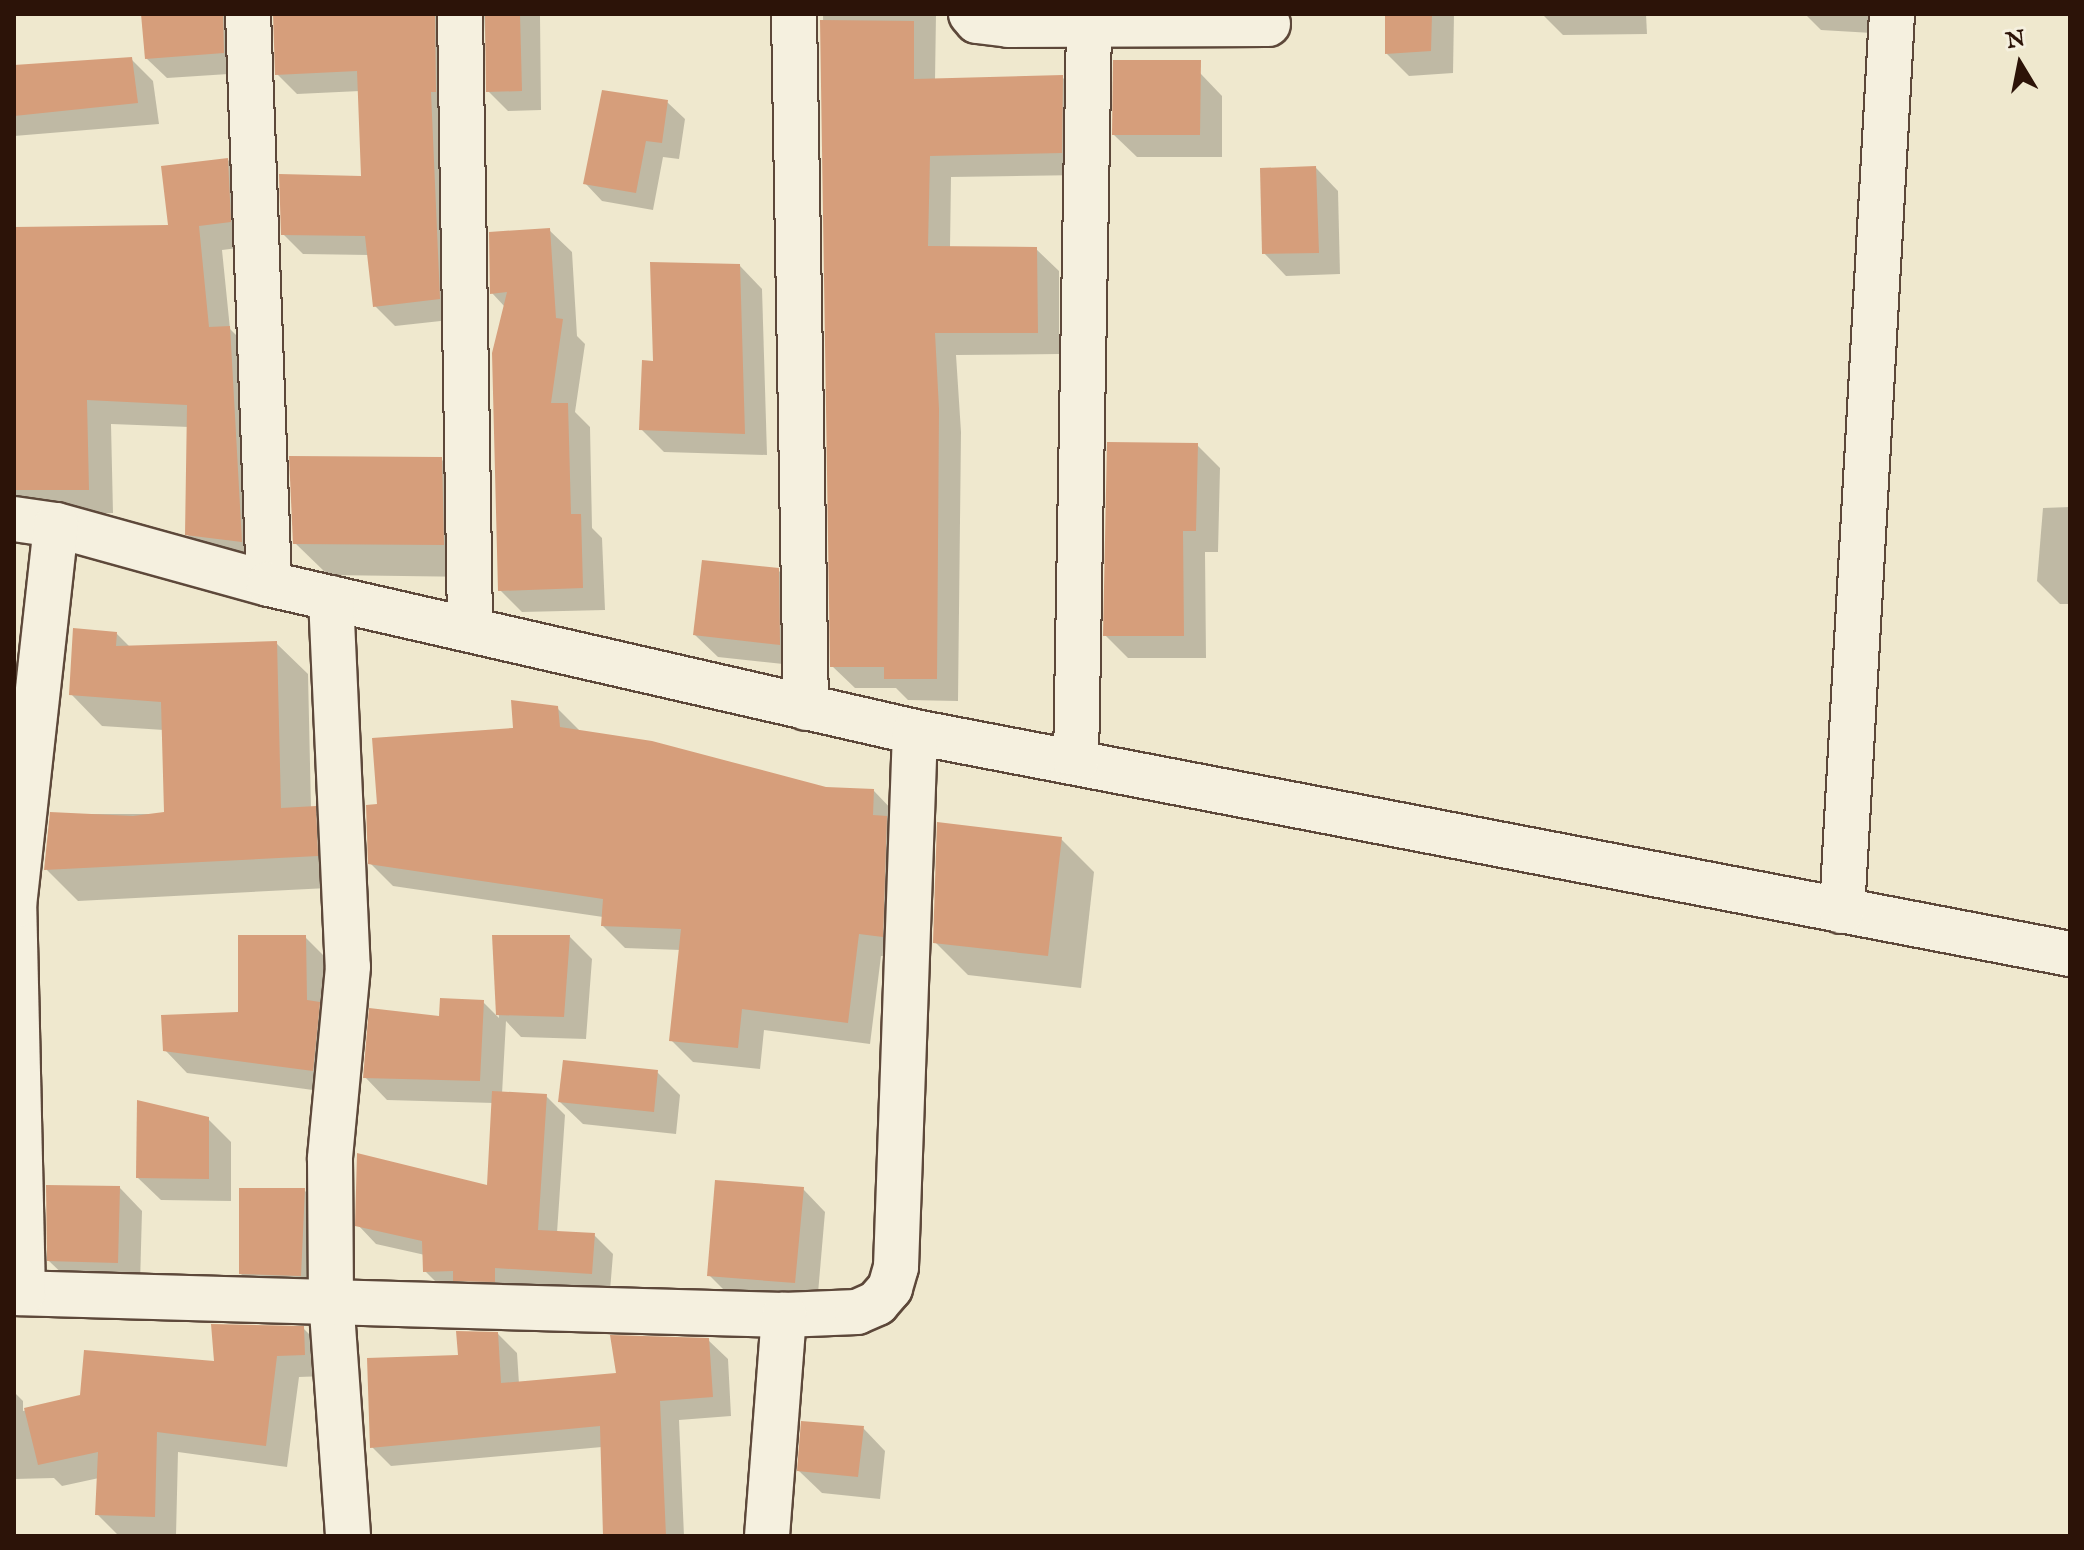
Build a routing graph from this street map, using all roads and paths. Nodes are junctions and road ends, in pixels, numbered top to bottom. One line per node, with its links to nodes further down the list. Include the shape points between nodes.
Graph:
1 (248, 14): 9 (street)
2 (460, 14): 11 (street)
3 (794, 14): 12 (street)
4 (971, 14): 6 (street, via 977,21 1008,25)
5 (1892, 14): 15 (street)
6 (1089, 21): 7 (street); 14 (street)
7 (1268, 24)
8 (35, 522): 9 (street); 17 (street, via 14,906)
9 (269, 584): 10 (street)
10 (331, 598): 11 (street); 18 (street, via 348,967 332,1113)
11 (470, 626): 12 (street)
12 (806, 708): 13 (street)
13 (915, 732): 14 (street); 19 (street, via 896,1267 890,1288 877,1303 857,1312)
14 (1076, 762): 15 (street)
15 (1842, 911): 16 (street)
16 (2070, 954)
17 (18, 1293): 18 (street)
18 (331, 1298): 19 (street); 20 (street)
19 (784, 1315): 21 (street)
20 (348, 1536)
21 (767, 1536)

